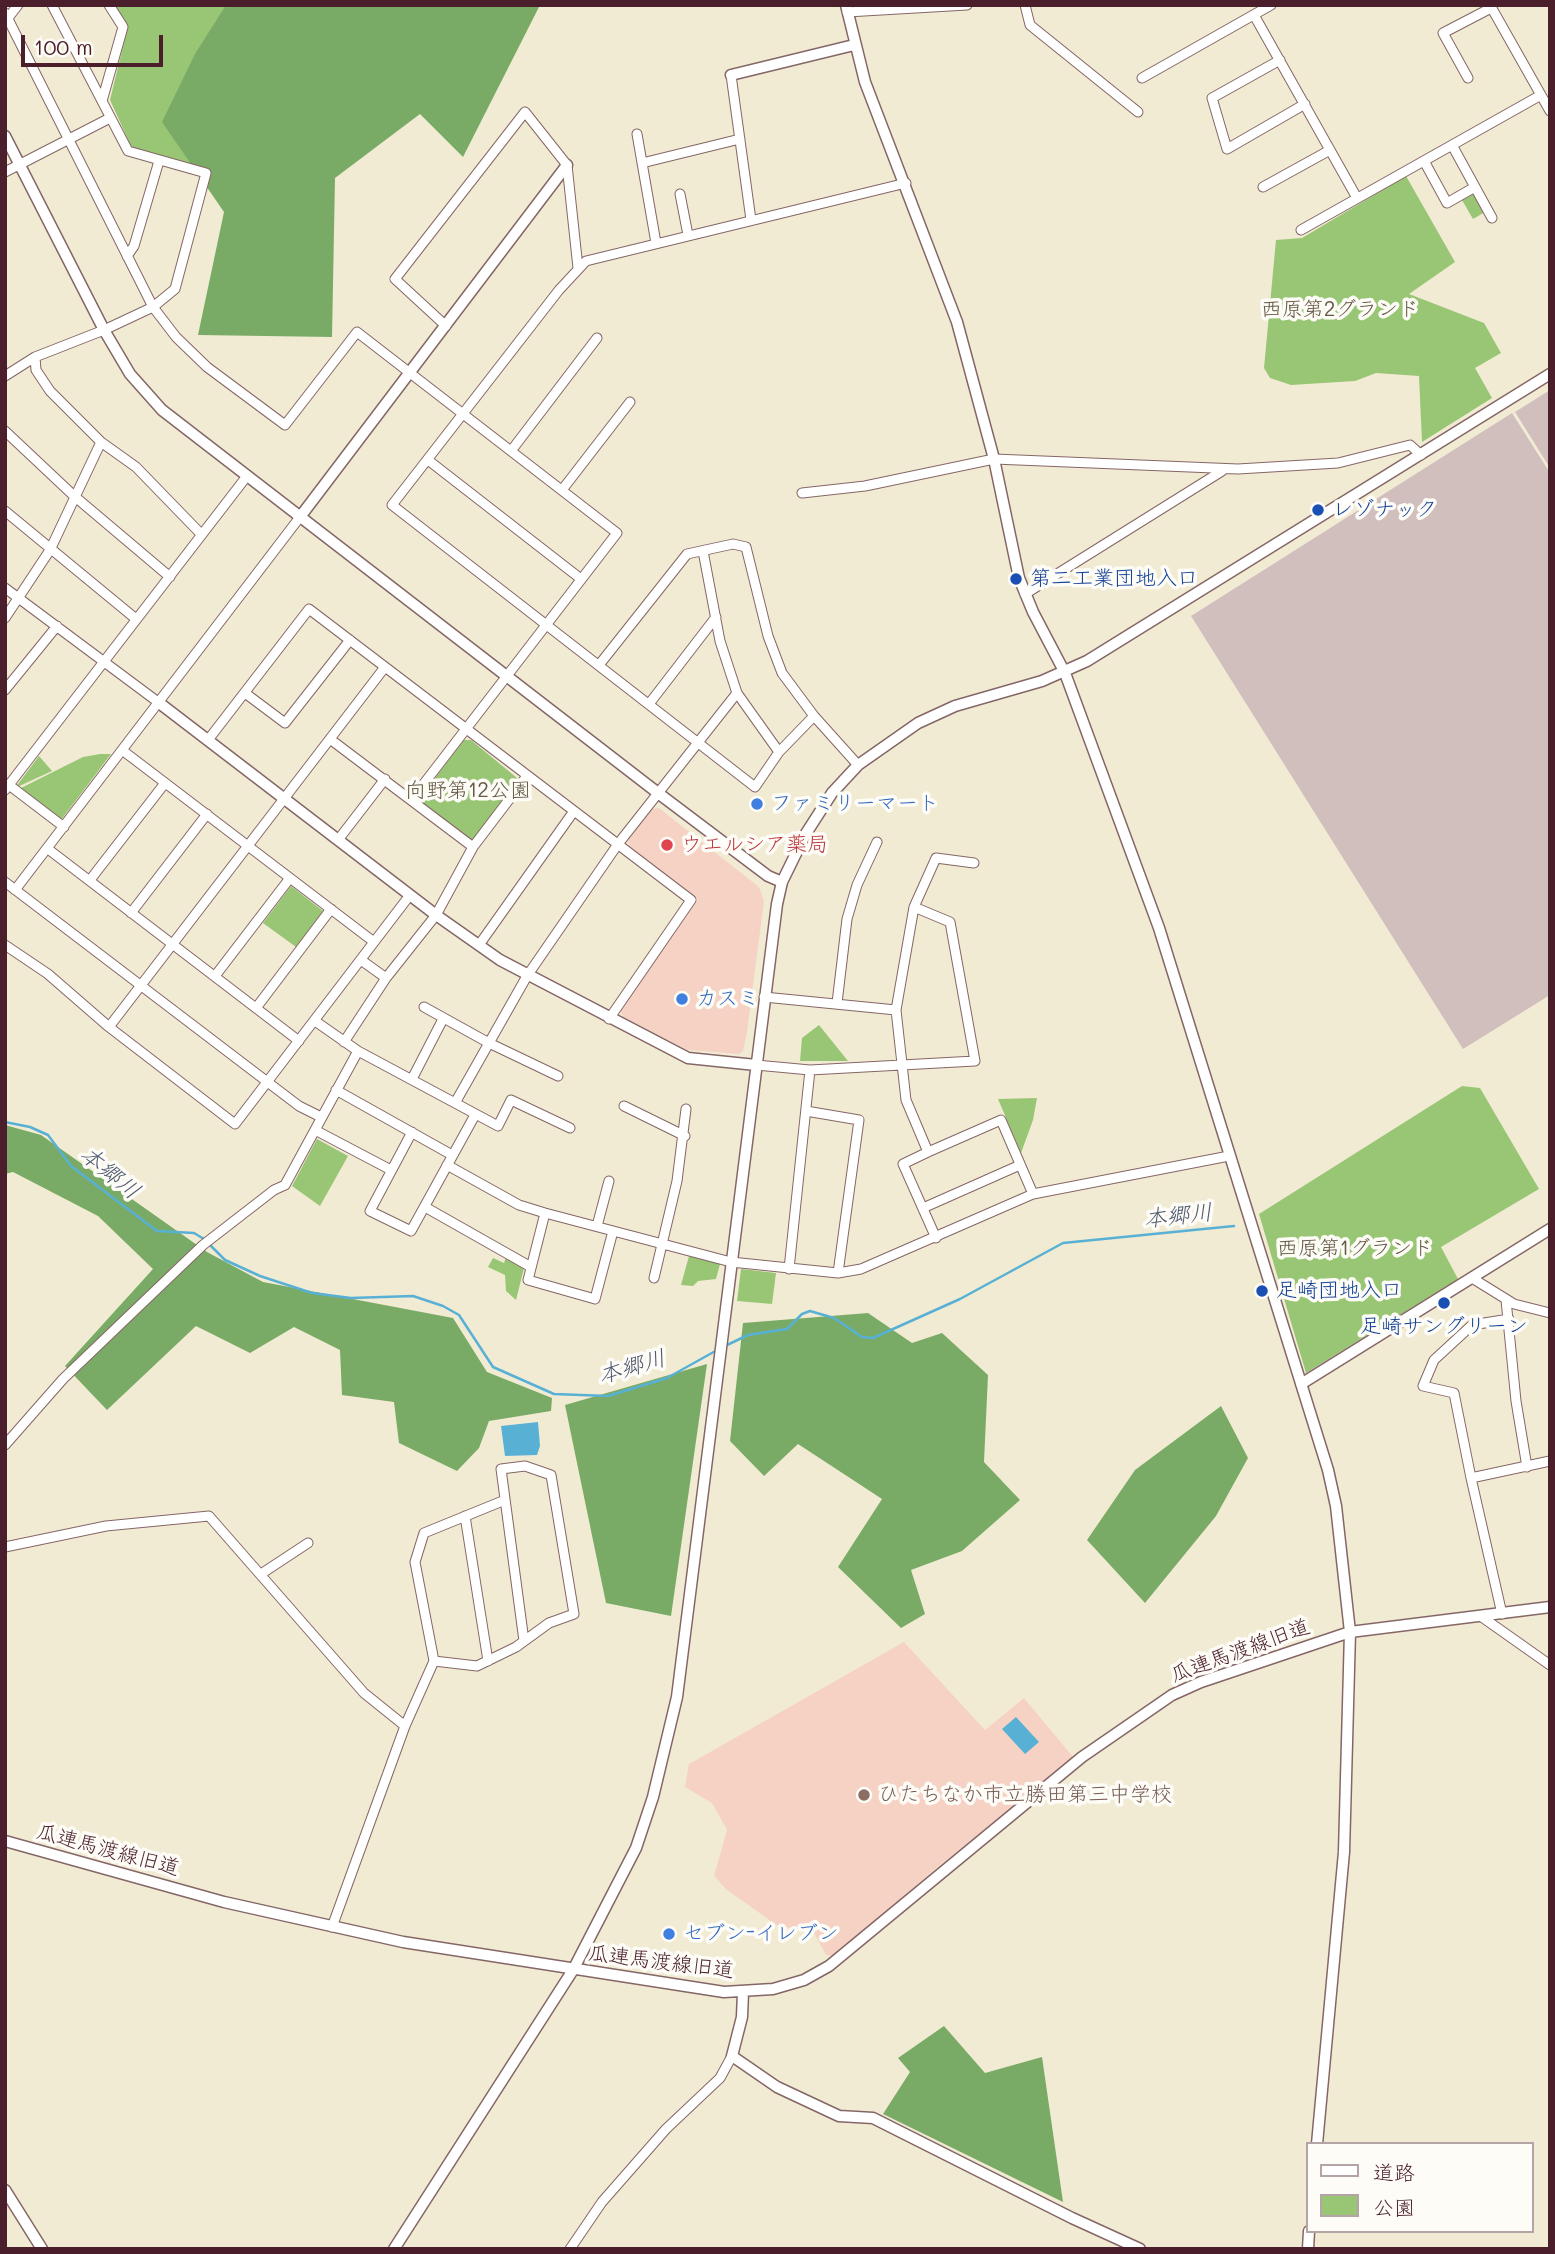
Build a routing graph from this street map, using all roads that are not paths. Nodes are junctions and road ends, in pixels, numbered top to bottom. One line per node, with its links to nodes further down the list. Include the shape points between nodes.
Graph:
1 (18, 5): 10 (street)
2 (52, 5): 17 (street)
3 (109, 5): 17 (street, via 122,27)
4 (967, 5): 8 (street)
5 (1026, 5): 20 (street, via 1030,25)
6 (1271, 5): 9 (street)
7 (1491, 7): 15 (street, via 1443,33); 16 (street)
8 (847, 9): 11 (street)
9 (1254, 15): 12 (street); 14 (street)
10 (7, 16): 24 (street)
11 (854, 45): 13 (street); 34 (street, via 864,82)
12 (1280, 60): 18 (street); 18 (street, via 1212,98 1227,149)
13 (731, 75): 25 (street)
14 (1142, 78)
15 (1468, 78)
16 (1541, 95): 19 (street); 26 (street)
17 (102, 102): 21 (street)
18 (1304, 104): 27 (street)
19 (1549, 108)
20 (1138, 112)
21 (110, 118): 24 (street); 28 (street, via 128,151)
22 (637, 134): 30 (street)
23 (5, 136): 31 (street)
24 (69, 138): 31 (street); 44 (street)
25 (740, 139): 30 (street); 40 (street)
26 (1452, 145): 29 (street); 36 (street)
27 (1330, 150): 35 (street); 38 (street)
28 (159, 161): 44 (street); 46 (street, via 206,173 175,289)
29 (1424, 161): 36 (street, via 1447,203); 38 (street)
30 (642, 163): 43 (street)
31 (20, 165): 33 (street); 48 (street)
32 (567, 165): 45 (street); 47 (street); 47 (street, via 525,112 395,279)
33 (5, 172)
34 (906, 183): 40 (street); 60 (street, via 957,322)
35 (1263, 187)
36 (1475, 187): 39 (street)
37 (680, 194): 42 (street)
38 (1357, 198): 41 (street)
39 (1492, 218)
40 (751, 220): 42 (street)
41 (1301, 230)
42 (688, 235): 43 (street)
43 (656, 243): 45 (street, via 586,261)
44 (127, 256): 46 (street)
45 (578, 268): 55 (street)
46 (153, 307): 48 (street); 51 (street, via 207,366 285,425 357,332)
47 (446, 326): 51 (street)
48 (104, 330): 50 (street); 63 (street, via 131,374 162,410)
49 (597, 338): 58 (street)
50 (35, 356): 53 (street); 57 (street, via 36,370 50,391)
51 (411, 372): 55 (street); 68 (street)
52 (1550, 374): 59 (street)
53 (5, 376)
54 (630, 402): 64 (street)
55 (462, 414): 58 (street); 61 (street)
56 (5, 431): 66 (street)
57 (102, 442): 66 (street); 69 (street, via 136,467)
58 (511, 451): 64 (street)
59 (1421, 455): 62 (street, via 1409,445 1338,463); 86 (street)
60 (994, 459): 62 (street); 65 (street, via 865,486); 75 (street)
61 (428, 460): 73 (street); 80 (street, via 392,505)
62 (1224, 469): 75 (street)
63 (247, 476): 68 (street); 69 (street)
64 (562, 490): 73 (street, via 617,533)
65 (802, 493)
66 (76, 497): 70 (street); 72 (street)
67 (5, 511): 70 (street)
68 (300, 517): 87 (street); 91 (street)
69 (201, 534): 72 (street)
70 (50, 550): 76 (street); 79 (street)
71 (703, 551): 77 (street); 84 (street, via 687,554); 93 (street, via 733,544 746,547 782,673)
72 (170, 577): 79 (street)
73 (581, 579): 80 (street)
74 (5, 588): 76 (street)
75 (1025, 594): 86 (street)
76 (20, 600): 78 (street); 81 (street)
77 (716, 617): 90 (street); 92 (street)
78 (5, 618)
79 (136, 619): 83 (street)
80 (546, 625): 84 (street); 87 (street)
81 (57, 626): 83 (street); 88 (street)
82 (350, 640): 85 (street); 89 (street, via 285,723); 89 (street, via 309,609)
83 (104, 662): 91 (street); 104 (street)
84 (598, 665): 92 (street)
85 (385, 667): 94 (street); 95 (street)
86 (1065, 673): 100 (street, via 956,706 918,723); 169 (street, via 1159,928)
87 (506, 676): 94 (street); 105 (street)
88 (5, 690)
89 (245, 693): 96 (street)
90 (737, 693): 97 (street); 99 (street)
91 (158, 702): 96 (street); 98 (street)
92 (649, 704): 97 (street)
93 (814, 716): 99 (street); 100 (street)
94 (467, 728): 101 (street); 107 (street)
95 (330, 739): 102 (street); 106 (street)
96 (208, 740): 106 (street)
97 (698, 742): 99 (street, via 755,787); 105 (street)
98 (122, 750): 103 (street); 110 (street)
99 (779, 752)
100 (858, 765): 121 (street, via 819,813)
101 (527, 776): 108 (street); 115 (street)
102 (385, 779): 107 (street); 111 (street)
103 (165, 783): 109 (street); 119 (street)
104 (7, 788): 110 (street)
105 (658, 793): 113 (street); 121 (street, via 768,877)
106 (285, 799): 111 (street); 114 (street)
107 (412, 799): 115 (street)
108 (574, 811): 113 (street); 131 (street)
109 (207, 814): 114 (street); 126 (street)
110 (64, 827): 116 (street)
111 (338, 840): 123 (street)
112 (877, 842): 138 (street, via 847,919)
113 (618, 844): 134 (street); 143 (street, via 691,900)
114 (248, 846): 118 (street); 130 (street)
115 (473, 847): 127 (street)
116 (48, 849): 119 (street); 122 (street)
117 (974, 863): 124 (street, via 936,858)
118 (290, 878): 125 (street); 133 (street)
119 (90, 880): 126 (street)
120 (5, 882): 122 (street)
121 (782, 882): 137 (street)
122 (15, 890): 136 (street)
123 (410, 895): 127 (street); 128 (street)
124 (914, 907): 141 (street); 151 (street, via 950,922 975,1061)
125 (331, 909): 128 (street); 140 (street)
126 (131, 913): 130 (street)
127 (436, 915): 131 (street); 135 (street)
128 (374, 942): 132 (street)
129 (5, 945): 145 (street, via 48,974)
130 (173, 945): 133 (street); 136 (street)
131 (479, 945): 134 (street)
132 (361, 960): 135 (street); 144 (street)
133 (215, 976): 140 (street)
134 (527, 976): 143 (street); 148 (street)
135 (386, 978): 147 (street)
136 (141, 986): 145 (street); 155 (street)
137 (764, 997): 138 (street); 150 (street)
138 (837, 1003): 141 (street)
139 (424, 1007): 142 (street)
140 (256, 1008): 146 (street)
141 (896, 1010): 151 (street)
142 (443, 1019): 148 (street); 154 (street)
143 (609, 1019): 150 (street, via 688,1058)
144 (314, 1021): 146 (street); 147 (street)
145 (109, 1027): 155 (street, via 235,1124)
146 (299, 1041): 155 (street)
147 (344, 1042): 149 (street)
148 (489, 1043): 153 (street); 157 (street)
149 (358, 1051): 154 (street); 156 (street)
150 (755, 1065): 152 (street); 183 (street)
151 (903, 1065): 152 (street); 167 (street, via 906,1100)
152 (810, 1070): 160 (street)
153 (558, 1076)
154 (412, 1079): 157 (street)
155 (267, 1082): 162 (street)
156 (336, 1090): 162 (street); 165 (street)
157 (455, 1103): 161 (street)
158 (624, 1106): 166 (street)
159 (686, 1110): 166 (street)
160 (806, 1111): 185 (street); 186 (street, via 859,1120)
161 (475, 1115): 163 (street, via 498,1126 511,1100); 168 (street)
162 (321, 1117): 164 (street)
163 (570, 1128)
164 (316, 1130): 172 (street); 193 (street, via 285,1185 206,1243 63,1379)
165 (412, 1132): 168 (street); 172 (street)
166 (685, 1136): 182 (street)
167 (928, 1152): 171 (street, via 1001,1121); 176 (street, via 902,1164)
168 (452, 1155): 170 (street)
169 (1229, 1156): 174 (street); 192 (street)
170 (447, 1165): 175 (street); 177 (street, via 519,1205)
171 (1020, 1165): 174 (street); 176 (street)
172 (391, 1170): 175 (street, via 370,1211 411,1231)
173 (609, 1181): 178 (street)
174 (1033, 1195): 181 (street)
175 (425, 1207): 184 (street)
176 (922, 1209): 181 (street)
177 (545, 1213): 178 (street); 184 (street)
178 (597, 1226): 180 (street)
179 (1550, 1229): 188 (street)
180 (613, 1231): 182 (street); 184 (street, via 596,1299 528,1280)
181 (936, 1238): 186 (street, via 861,1269)
182 (662, 1245): 183 (street); 187 (street)
183 (731, 1262): 185 (street); 213 (street, via 677,1697 636,1848)
184 (531, 1267)
185 (789, 1269): 186 (street)
186 (838, 1273)
187 (654, 1278)
188 (1472, 1278): 189 (street); 192 (street)
189 (1506, 1300): 190 (street); 191 (street)
190 (1550, 1313)
191 (1509, 1319): 195 (street); 196 (street, via 1472,1325 1434,1360 1423,1386 1454,1393)
192 (1301, 1384): 205 (street, via 1336,1506)
193 (5, 1445)
194 (1550, 1461): 195 (street)
195 (1527, 1467): 196 (street)
196 (1471, 1478): 203 (street)
197 (505, 1500): 198 (street); 206 (street); 206 (street, via 501,1469 525,1465 551,1475 574,1614 549,1623)
198 (465, 1516): 207 (street, via 424,1533 415,1562); 208 (street)
199 (308, 1543): 201 (street)
200 (5, 1547): 201 (street, via 106,1526 209,1516)
201 (261, 1574): 210 (street, via 364,1693)
202 (1550, 1607): 203 (street, 瓜連馬渡線旧道)
203 (1502, 1614): 204 (street, 瓜連馬渡線旧道)
204 (1482, 1617): 205 (street, 瓜連馬渡線旧道); 209 (street)
205 (1350, 1632): 214 (street, 瓜連馬渡線旧道, via 1172,1695 1082,1757 830,1966 804,1980); 216 (street, via 1344,1852)
206 (524, 1641): 208 (street)
207 (434, 1661): 208 (street, via 477,1666); 210 (street)
208 (488, 1661)
209 (1550, 1665)
210 (405, 1727): 212 (street)
211 (5, 1841): 212 (street, 瓜連馬渡線旧道)
212 (332, 1927): 213 (street, 瓜連馬渡線旧道)
213 (573, 1970): 214 (street, 瓜連馬渡線旧道); 219 (street)
214 (743, 1992): 215 (street)
215 (732, 2056): 220 (street, via 720,2078 666,2129 602,2202); 221 (street, via 822,2110 873,2118)
216 (1317, 2142)
217 (5, 2190): 218 (street)
218 (43, 2249)
219 (394, 2249)
220 (570, 2249)
221 (1140, 2249)

